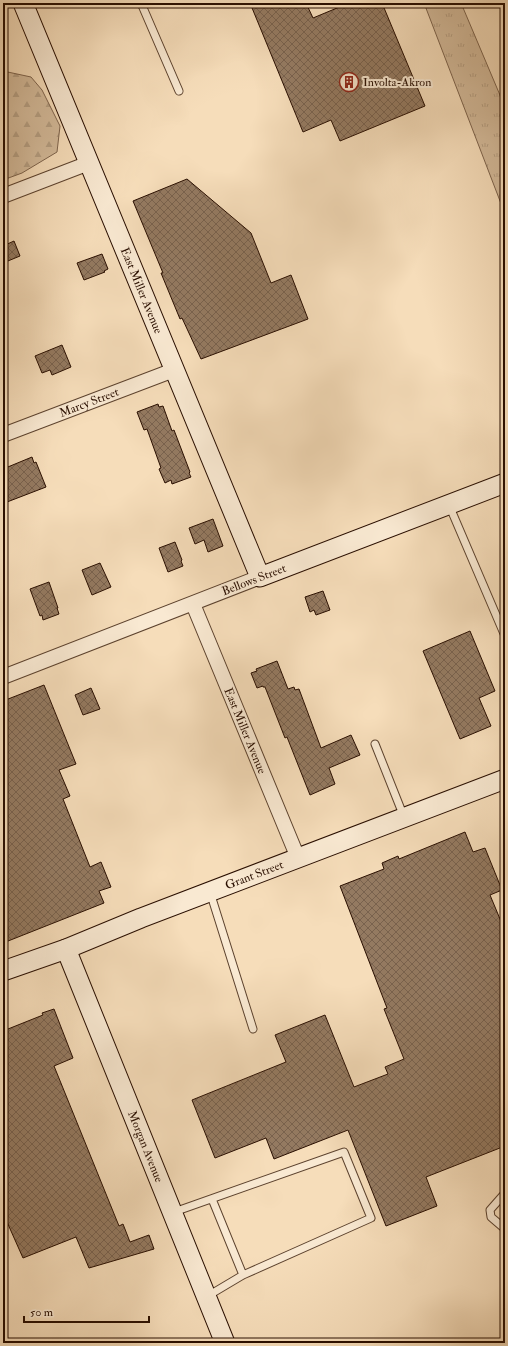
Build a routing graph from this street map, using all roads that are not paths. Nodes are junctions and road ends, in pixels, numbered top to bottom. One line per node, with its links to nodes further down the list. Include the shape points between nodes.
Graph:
1 (23, 3): 4 (street, East Miller Avenue)
2 (141, 3): 3 (lane)
3 (178, 92)
4 (89, 163): 5 (street); 6 (street, East Miller Avenue)
5 (3, 196)
6 (174, 370): 7 (street, Marcy Street); 10 (street, East Miller Avenue)
7 (3, 435)
8 (505, 483): 9 (street, Bellows Street)
9 (449, 505): 10 (street, Bellows Street); 12 (lane)
10 (260, 577): 11 (street, Bellows Street)
11 (193, 604): 13 (street, Bellows Street); 17 (street, East Miller Avenue)
12 (505, 636)
13 (3, 677)
14 (375, 744): 16 (lane)
15 (505, 779): 16 (street, Grant Street)
16 (404, 817): 17 (street, Grant Street)
17 (298, 858): 18 (street, Grant Street)
18 (210, 892): 19 (street, Grant Street); 21 (lane)
19 (66, 949): 20 (street, Grant Street); 24 (street, Morgan Avenue)
20 (3, 971)
21 (253, 1029)
22 (505, 1193): 25 (lane, via 490,1210 491,1217)
23 (212, 1199): 24 (lane); 26 (lane); 26 (lane, via 344,1152 371,1218)
24 (172, 1213): 27 (street, Morgan Avenue)
25 (505, 1229)
26 (243, 1274): 27 (lane)
27 (206, 1297): 28 (street, Morgan Avenue)
28 (225, 1343)

